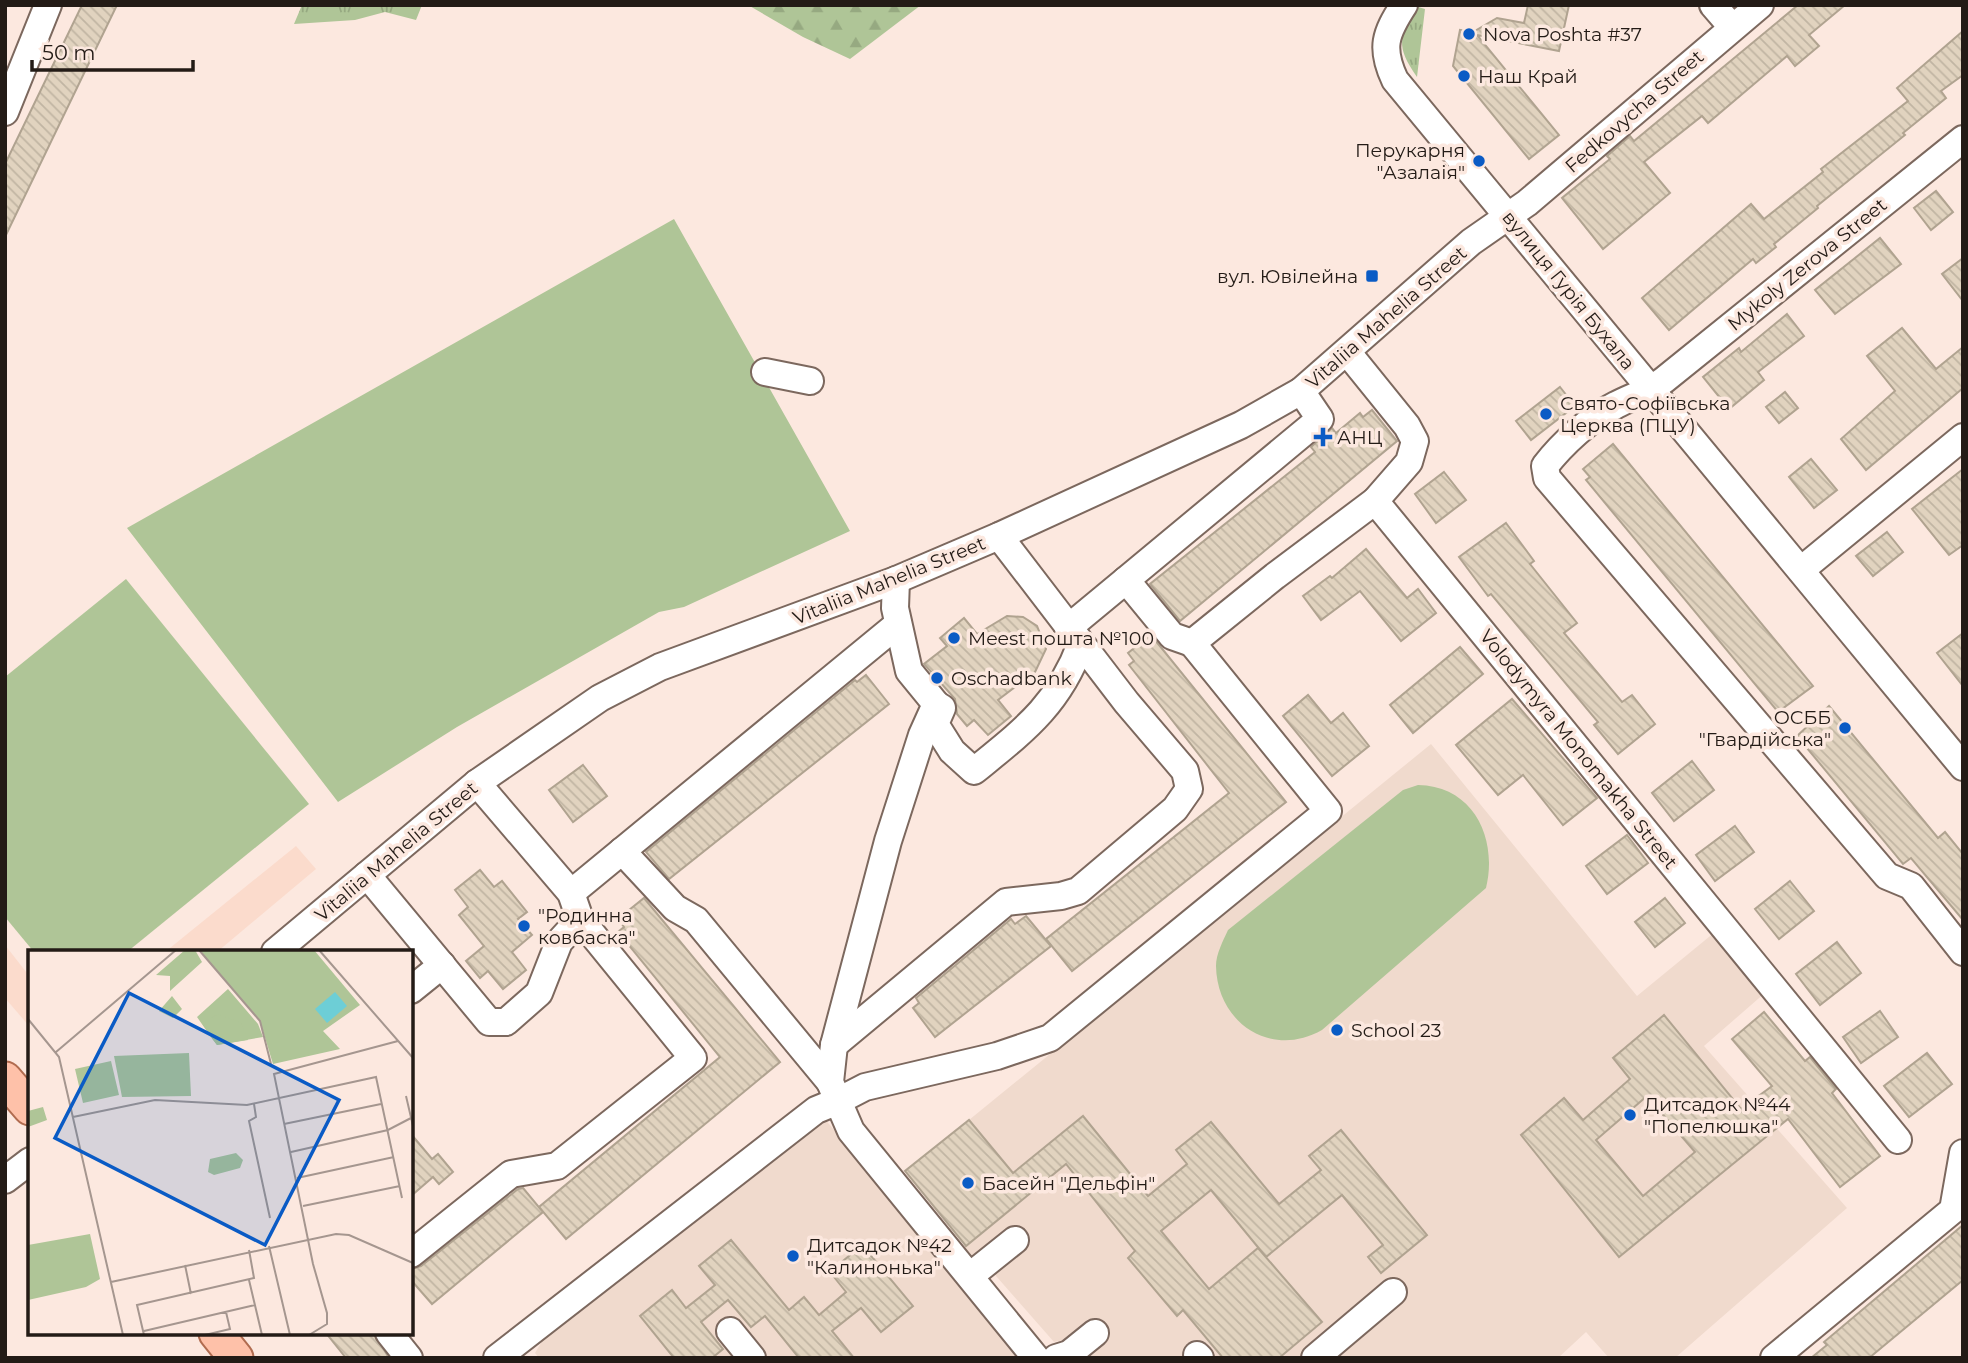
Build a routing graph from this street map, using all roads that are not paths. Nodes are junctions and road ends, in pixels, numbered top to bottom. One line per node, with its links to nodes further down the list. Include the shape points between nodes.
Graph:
1 (48, 5): 6 (street)
2 (1404, 5): 8 (street, вулиця Гурія Бухала, via 1388,31 1385,59 1395,80)
3 (1713, 5): 5 (street)
4 (1760, 5): 5 (street, Fedkovycha Street)
5 (1732, 27): 8 (street, Fedkovycha Street)
6 (5, 112)
7 (1963, 138): 12 (street, Mykoly Zerova Street)
8 (1508, 216): 9 (street, Vitaliia Mahelia Street, via 1471,243); 12 (street, вулиця Гурія Бухала)
9 (1348, 353): 13 (street, Vitaliia Mahelia Street); 15 (street, via 1415,441 1409,462)
10 (765, 372): 11 (street)
11 (810, 381)
12 (1651, 390): 17 (street, вулиця Гурія Бухала); 31 (street, Mykoly Zerova Street, via 1613,406 1557,451 1545,466 1547,478 1887,876 1911,886)
13 (1301, 391): 16 (street, Vitaliia Mahelia Street, via 1241,425); 19 (street, via 1320,419)
14 (1963, 437): 17 (street)
15 (1375, 501): 22 (street); 38 (street, Volodymyra Monomakha Street)
16 (999, 536): 18 (street, Vitaliia Mahelia Street); 21 (street)
17 (1801, 570): 24 (street, вулиця Гурія Бухала)
18 (896, 580): 20 (street); 25 (street, Vitaliia Mahelia Street, via 660,667 600,698)
19 (1126, 580): 21 (street); 22 (street, via 1172,636)
20 (898, 624): 23 (street, via 909,671); 26 (street)
21 (1075, 636): 23 (street, via 1070,673 1036,721 974,771 951,751 935,724 942,708); 34 (street, via 1185,771 1189,789 1175,809 1078,891 1006,902)
22 (1192, 643): 36 (street, via 1328,811 1050,1038 997,1056)
23 (936, 704): 34 (street, via 888,841)
24 (1957, 750)
25 (477, 783): 27 (street, Vitaliia Mahelia Street); 28 (street)
26 (622, 851): 28 (street); 36 (street, via 675,908 696,920)
27 (368, 875): 30 (street, Vitaliia Mahelia Street); 32 (street)
28 (571, 893): 29 (street)
29 (580, 919): 32 (street, via 559,942 540,993 506,1022 489,1022); 43 (street, via 693,1058 557,1166 511,1174)
30 (277, 950)
31 (1963, 951)
32 (442, 965): 33 (street)
33 (413, 988)
34 (834, 1045): 36 (street)
35 (5, 1079): 37 (main road)
36 (834, 1091): 44 (street, via 850,1131); 50 (street)
37 (28, 1106)
38 (1898, 1140)
39 (1963, 1153): 57 (street, via 1953,1210)
40 (28, 1163): 41 (street)
41 (5, 1180)
42 (1015, 1240): 44 (street)
43 (413, 1252)
44 (970, 1276): 54 (street)
45 (1393, 1292): 56 (street)
46 (730, 1331): 53 (street)
47 (1095, 1333): 55 (street, via 1069,1354)
48 (218, 1335): 51 (main road)
49 (391, 1335): 52 (street)
50 (508, 1354)
51 (236, 1358)
52 (409, 1358)
53 (752, 1358)
54 (1036, 1358)
55 (1056, 1358)
56 (1315, 1358)
57 (1774, 1358)

